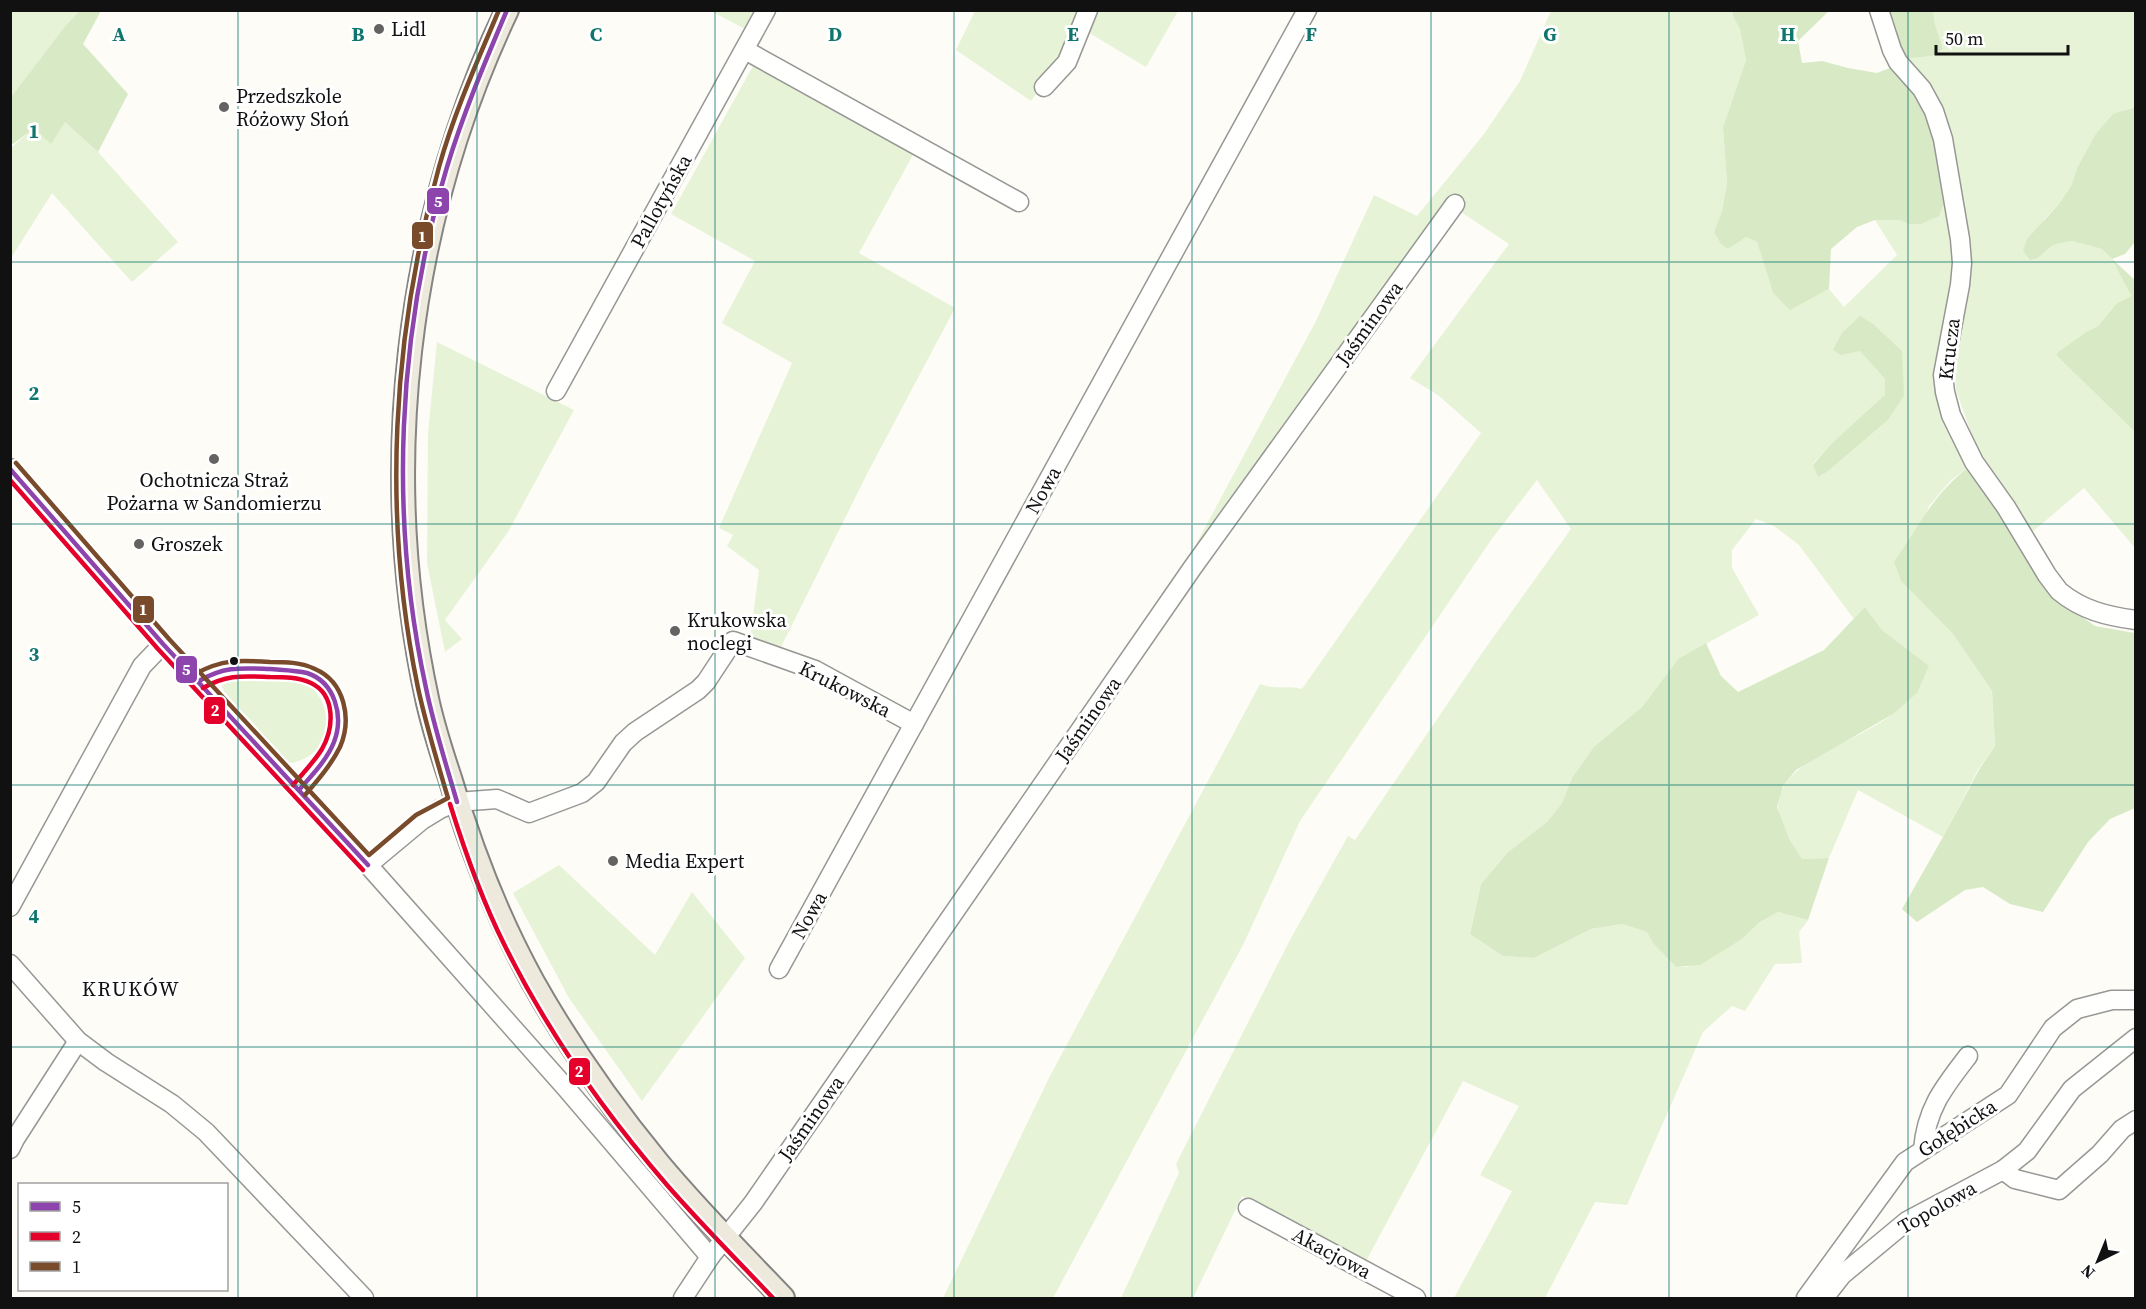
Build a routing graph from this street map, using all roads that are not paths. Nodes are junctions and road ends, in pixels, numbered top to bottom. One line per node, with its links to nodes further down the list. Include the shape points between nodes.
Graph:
1 (507, 10): 15 (main road, via 471,95 446,171 417,294 406,395 404,500 411,594 431,715)
2 (766, 10): 6 (street, Pallotyńska)
3 (1088, 10): 7 (street, via 1067,62)
4 (1307, 10): 14 (street, Nowa)
5 (1879, 10): 12 (street, Krucza, via 1892,50 1922,89 1942,139 1962,263 1943,375 1955,424 1974,462 2059,591 2072,602 2104,616)
6 (745, 50): 8 (street); 10 (street, Pallotyńska)
7 (1044, 87)
8 (1019, 202)
9 (1455, 204): 29 (street, Jaśminowa, via 1193,567)
10 (556, 391)
11 (10, 468): 13 (street)
12 (2136, 621)
13 (163, 644): 16 (street); 17 (street, via 142,666)
14 (914, 724): 15 (street, Krukowska, via 815,670 733,641 706,682 635,732 596,782 582,793 529,813 497,800); 19 (street, Nowa)
15 (457, 802): 16 (street, Krukowska, via 428,816); 29 (main road, via 507,933 556,1021 630,1128)
16 (368, 865): 30 (street)
17 (10, 907)
18 (10, 964): 22 (street)
19 (779, 969)
20 (2136, 1000): 26 (street, Gołębicka, via 2112,1000 2077,1010 2053,1028 2008,1095)
21 (2136, 1038): 27 (street, Topolowa, via 2072,1089 2027,1151)
22 (78, 1041): 25 (street); 31 (street, via 172,1104 206,1132)
23 (1968, 1056): 26 (street, via 1940,1092 1924,1131)
24 (2136, 1120): 27 (street, via 2059,1190 2015,1179)
25 (10, 1149)
26 (1923, 1150): 35 (street, Gołębicka, via 1905,1162)
27 (2003, 1170): 36 (street, Topolowa, via 1907,1221 1842,1275)
28 (1248, 1208): 34 (street, Akacjowa)
29 (726, 1238): 30 (street, Jaśminowa); 33 (main road)
30 (710, 1257): 32 (street, Jaśminowa)
31 (364, 1299)
32 (683, 1299)
33 (783, 1299)
34 (1416, 1299)
35 (1806, 1299)
36 (1824, 1299)

